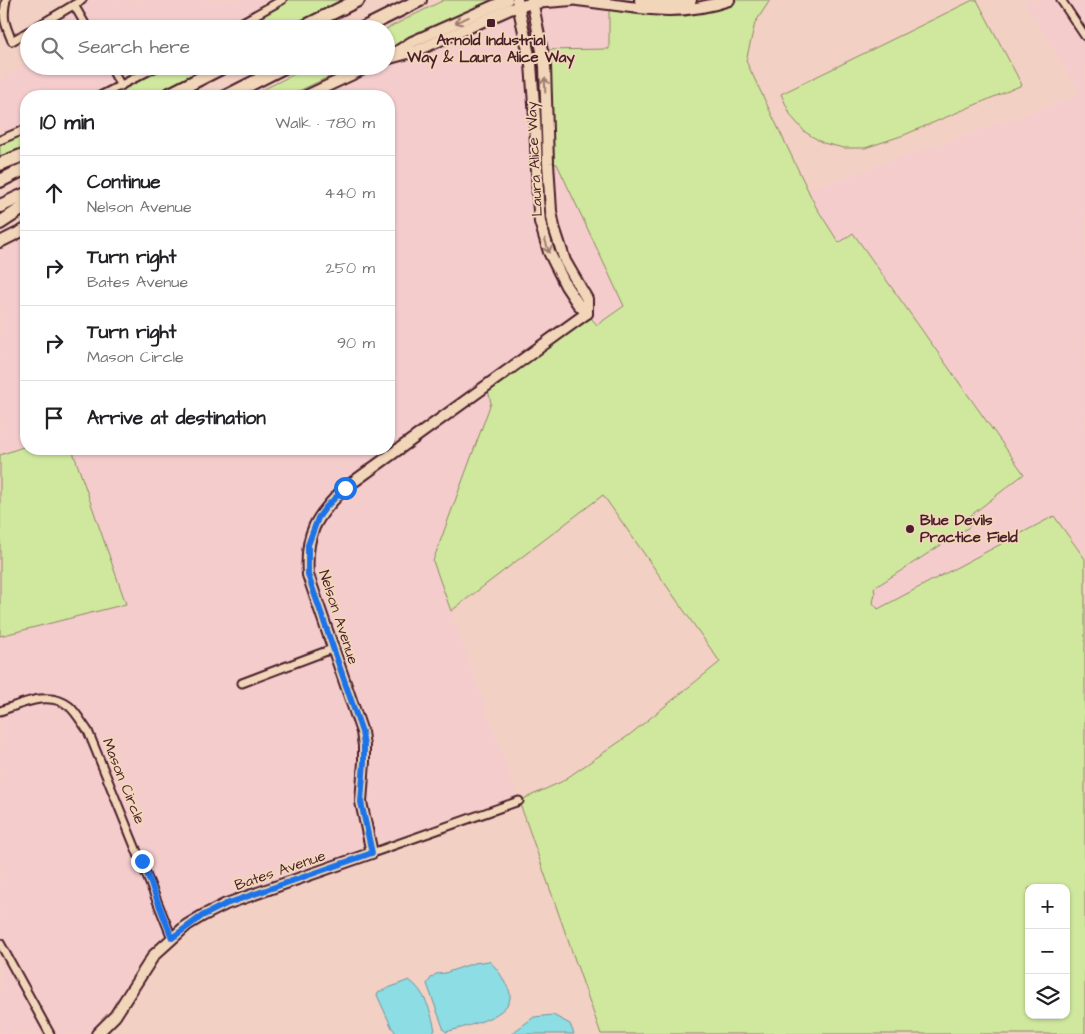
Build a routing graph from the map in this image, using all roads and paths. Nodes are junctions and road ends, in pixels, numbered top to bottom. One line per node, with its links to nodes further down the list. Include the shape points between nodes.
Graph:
1 (6, 0): 21 (street, via 5,25 12,41)
2 (82, 0): 15 (street)
3 (282, 0): 18 (street)
4 (358, 0): 19 (highway)
5 (420, 0): 20 (highway)
6 (507, 0): 23 (street, one-way to 23, via 412,42)
7 (572, 0): 13 (street)
8 (577, 0): 11 (street, via 660,11 686,10)
9 (640, 0): 10 (street)
10 (691, 0)
11 (729, 0)
12 (1061, 0): 22 (street)
13 (532, 2): 14 (street); 47 (street, Laura Alice Way, one-way to 13, via 587,299 565,261 553,219 545,66)
14 (517, 4): 24 (street); 47 (street, Laura Alice Way, one-way to 47, via 532,72 540,222 549,252 566,286)
15 (74, 5): 16 (street); 17 (street)
16 (48, 20)
17 (83, 20)
18 (246, 20)
19 (318, 20)
20 (380, 20)
21 (20, 36)
22 (1085, 36)
23 (395, 53)
24 (395, 56)
25 (115, 75): 30 (street)
26 (141, 75): 30 (street)
27 (207, 75): 32 (highway)
28 (268, 75): 33 (highway)
29 (351, 75): 34 (street)
30 (121, 86): 31 (street)
31 (113, 90)
32 (178, 90)
33 (239, 90)
34 (319, 90)
35 (20, 132): 36 (street)
36 (0, 140)
37 (20, 156): 38 (highway)
38 (0, 164)
39 (20, 171): 40 (highway)
40 (0, 181)
41 (20, 197): 42 (highway)
42 (0, 206)
43 (20, 210): 44 (highway)
44 (0, 223)
45 (20, 232): 46 (street)
46 (0, 242)
47 (587, 313): 48 (street, Nelson Avenue)
48 (395, 452)
49 (390, 455): 50 (street, Nelson Avenue, via 326,507 310,536 308,575)
50 (332, 649): 51 (street); 54 (street, Nelson Avenue, via 362,732 361,802)
51 (242, 682)
52 (0, 711): 55 (street, Mason Circle, via 32,700 50,698 68,705 88,731)
53 (519, 801): 54 (street, Bates Avenue)
54 (372, 853): 55 (street, Bates Avenue, via 226,904 202,916)
55 (172, 938): 58 (street, Bates Avenue, via 154,955 114,1016)
56 (0, 943): 57 (street)
57 (50, 1034)
58 (97, 1034)

